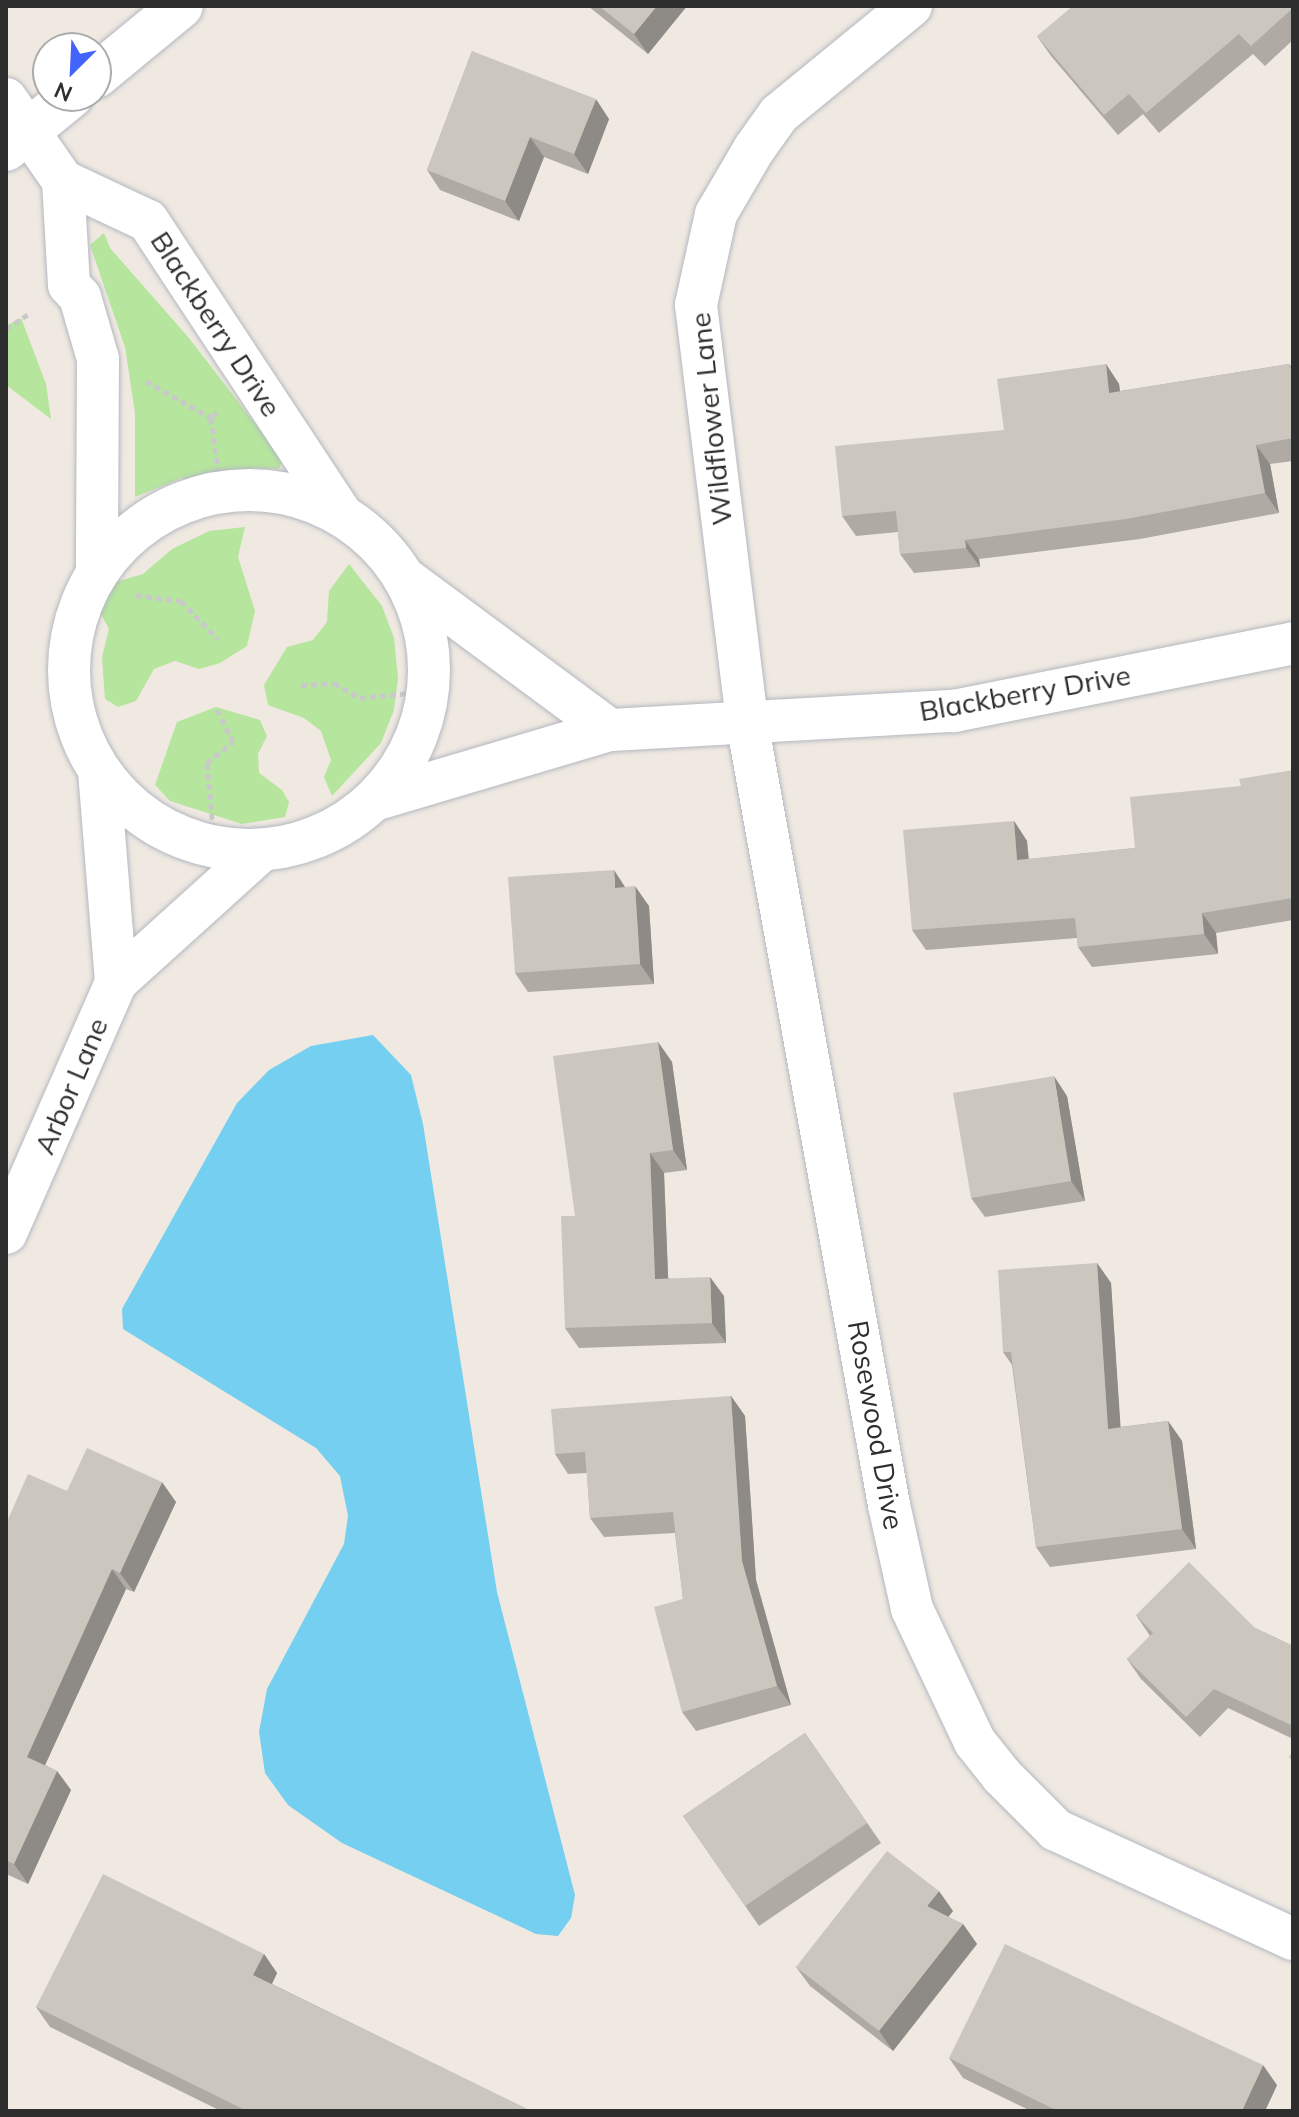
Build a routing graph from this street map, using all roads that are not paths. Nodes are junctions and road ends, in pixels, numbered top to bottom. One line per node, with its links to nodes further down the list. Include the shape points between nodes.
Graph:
1 (181, 6): 3 (main road)
2 (911, 6): 11 (street, Wildflower Lane, via 779,114 736,174 711,236 696,305 698,342)
3 (112, 63)
4 (40, 112): 5 (main road)
5 (13, 126): 6 (street)
6 (63, 181): 7 (street, Blackberry Drive, via 148,221); 8 (street, Blackberry Drive, via 69,285 80,297 98,359)
7 (341, 514): 8 (street, Blackberry Drive, via 290,493 221,492 182,501 135,529); 9 (street, Blackberry Drive, via 379,543)
8 (93, 580): 13 (street, Blackberry Drive, via 75,618 68,671 75,723)
9 (407, 580): 12 (street, Blackberry Drive); 14 (street, Blackberry Drive, via 428,633 430,691 413,749)
10 (1293, 643): 11 (street, Blackberry Drive, via 954,711)
11 (747, 722): 12 (street, Blackberry Drive); 18 (street, Rosewood Drive, via 912,1609 975,1742 1056,1830)
12 (610, 730): 14 (street, Blackberry Drive)
13 (99, 771): 15 (street, Blackberry Drive, via 142,816 199,844); 16 (street, Arbor Lane)
14 (377, 799): 15 (street, Blackberry Drive, via 343,826 304,844)
15 (261, 851): 16 (street, Arbor Lane)
16 (116, 982): 17 (street, Arbor Lane)
17 (6, 1233)
18 (1293, 1939)

